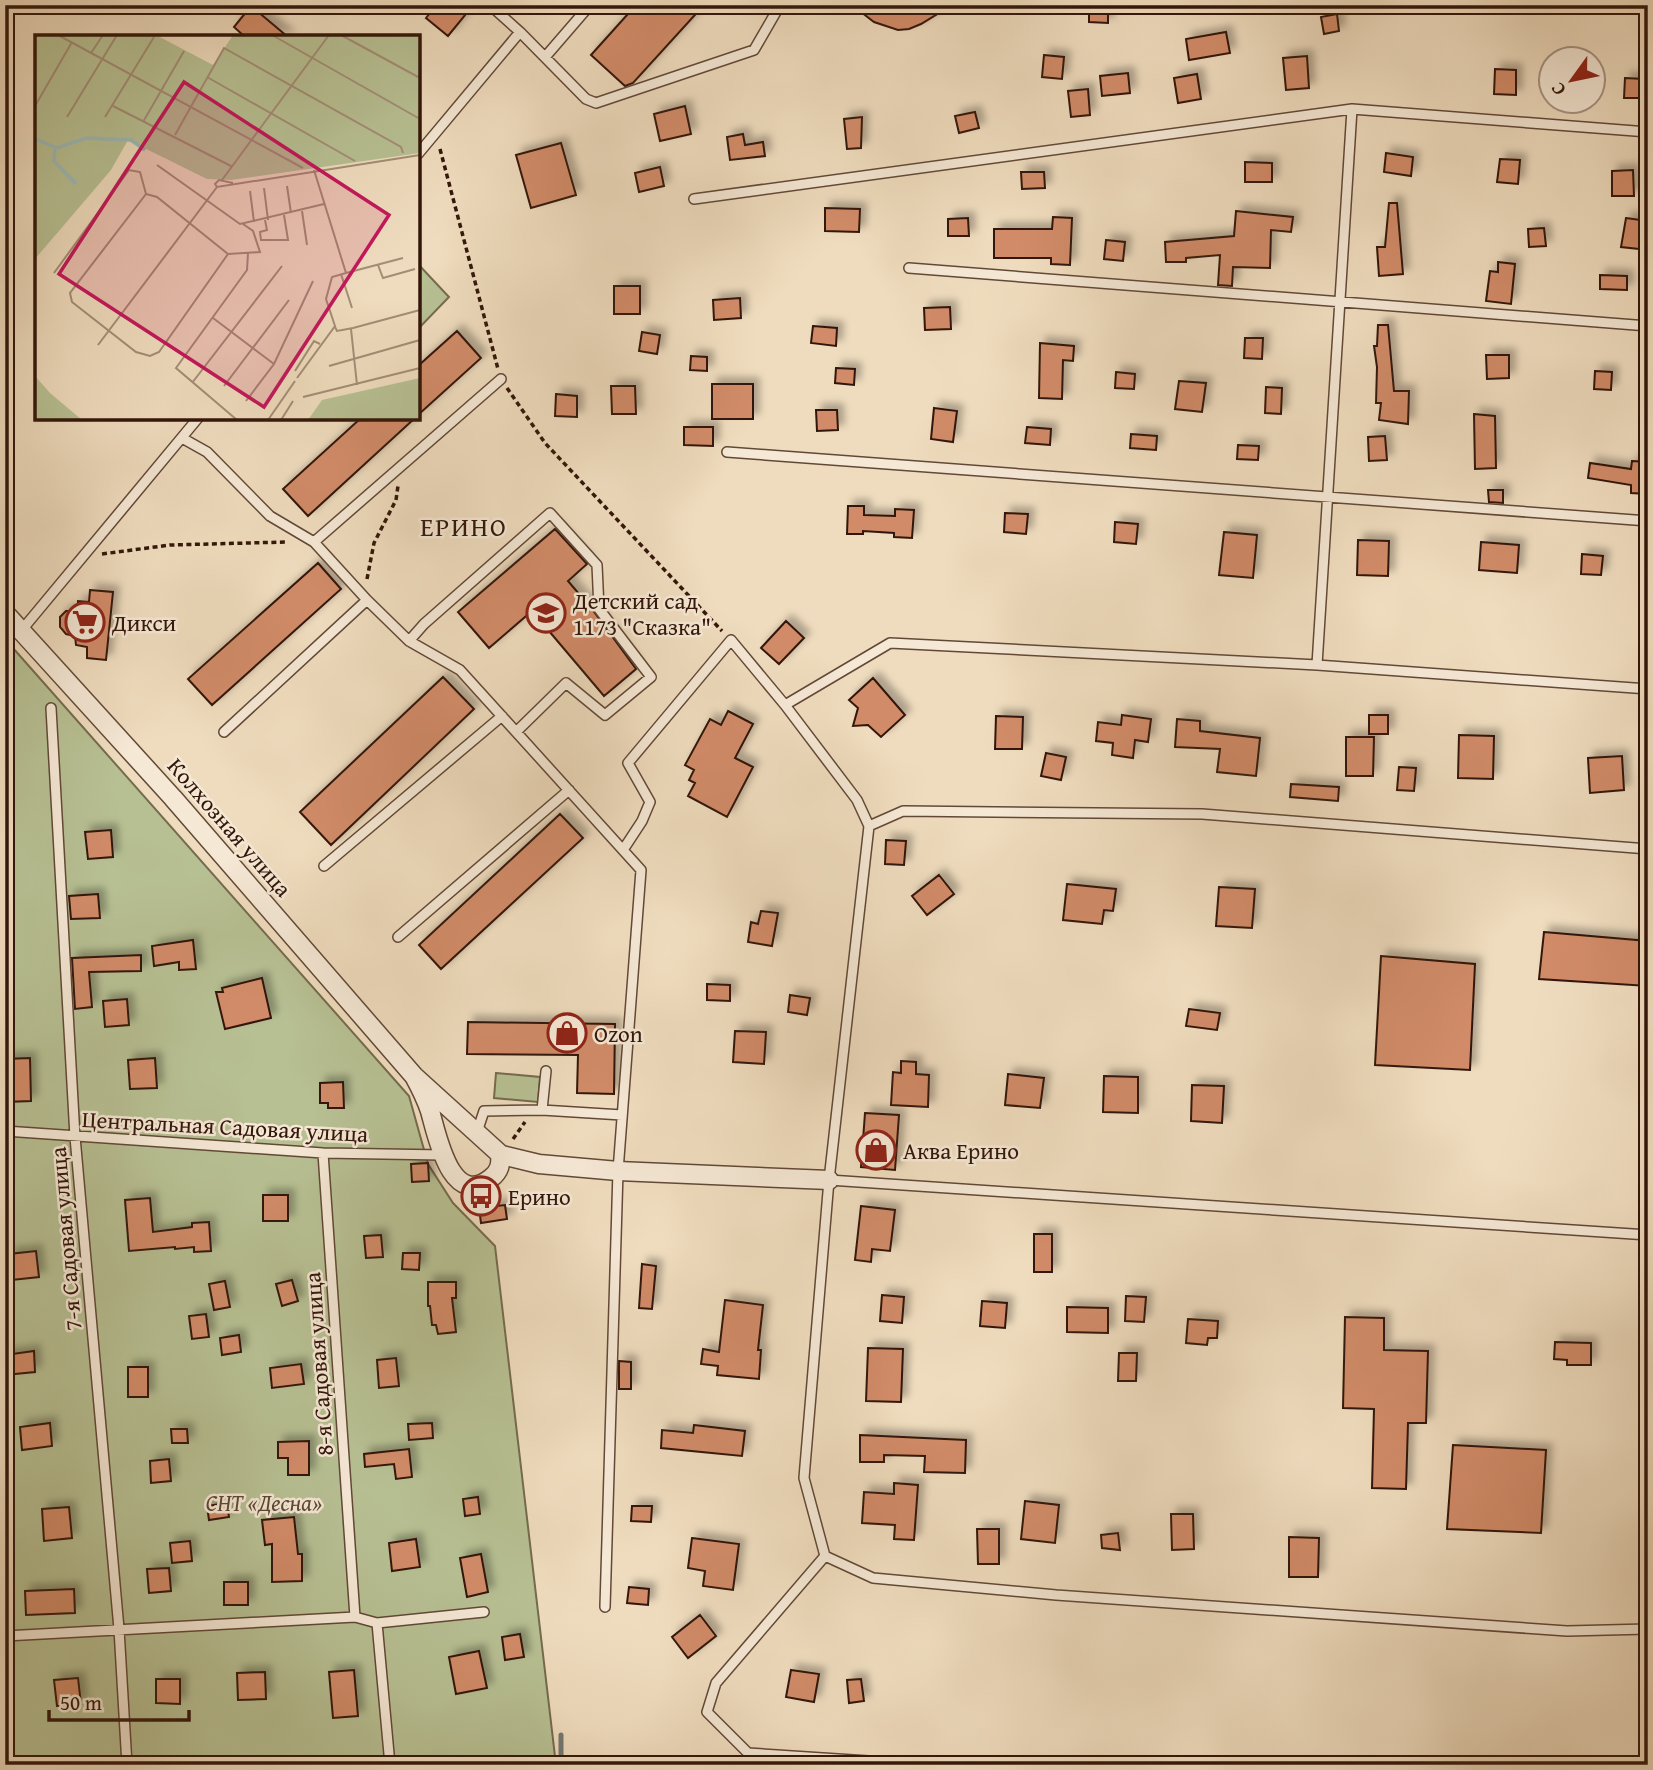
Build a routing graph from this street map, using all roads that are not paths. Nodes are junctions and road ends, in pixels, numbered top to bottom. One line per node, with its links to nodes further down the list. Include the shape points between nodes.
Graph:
1 (490, 5): 4 (lane)
2 (590, 5): 5 (lane)
3 (780, 5): 5 (lane, via 754,50 596,103 586,99)
4 (520, 32): 5 (lane); 8 (lane)
5 (546, 56)
6 (1352, 110): 7 (lane); 9 (lane); 11 (lane)
7 (1648, 132)
8 (420, 152)
9 (694, 199)
10 (909, 268): 11 (lane)
11 (1340, 303): 12 (lane); 17 (lane)
12 (1648, 326)
13 (501, 379): 19 (lane)
14 (196, 420): 15 (lane)
15 (182, 438): 19 (lane, via 207,452 270,516); 22 (lane)
16 (727, 452): 17 (lane)
17 (1327, 496): 18 (lane); 24 (lane)
18 (1648, 521)
19 (314, 542): 20 (lane)
20 (367, 600): 23 (lane); 29 (lane)
21 (5, 613): 22 (street, Колхозная улица)
22 (21, 631): 38 (street, Колхозная улица)
23 (409, 641): 28 (lane, via 460,670); 30 (lane, via 550,513 597,565 599,608 651,677 605,715 566,683)
24 (1317, 665): 25 (lane); 26 (lane, via 890,643)
25 (1648, 689)
26 (785, 705): 32 (lane, via 857,800); 34 (lane, via 731,640 628,763 650,802)
27 (51, 708): 43 (lane, 7-я Садовая улица)
28 (502, 716): 30 (lane); 35 (lane)
29 (224, 732)
30 (516, 732): 31 (lane)
31 (569, 790): 34 (lane); 36 (lane)
32 (869, 826): 33 (lane, via 903,811 1202,814); 48 (lane)
33 (1648, 849)
34 (623, 850): 40 (lane, via 641,870)
35 (324, 866)
36 (398, 937)
37 (546, 1071): 39 (lane)
38 (414, 1076): 42 (street, Колхозная улица); 46 (street, Колхозная улица)
39 (538, 1110): 40 (lane); 42 (lane, via 484,1111)
40 (622, 1115): 47 (lane)
41 (5, 1131): 43 (lane, Центральная Садовая улица)
42 (477, 1132): 45 (street, Колхозная улица)
43 (75, 1137): 44 (lane, Центральная Садовая улица); 55 (lane, 7-я Садовая улица)
44 (323, 1153): 46 (lane, Центральная Садовая улица); 53 (lane, 8-я Садовая улица)
45 (501, 1154): 46 (street, Колхозная улица, via 494,1177 474,1185 453,1174); 47 (street, via 539,1164)
46 (443, 1155)
47 (618, 1171): 48 (street); 51 (lane)
48 (829, 1180): 49 (lane); 50 (lane, via 804,1478)
49 (1648, 1235)
50 (825, 1556): 56 (lane, via 873,1578 1056,1595 1567,1631); 60 (lane, via 716,1683 707,1712 748,1753)
51 (605, 1607)
52 (484, 1612): 54 (lane)
53 (355, 1617): 54 (lane); 55 (lane)
54 (377, 1623): 59 (lane)
55 (119, 1629): 57 (lane); 58 (lane, 7-я Садовая улица)
56 (1648, 1629)
57 (5, 1636)
58 (127, 1765)
59 (390, 1765)
60 (930, 1765)

